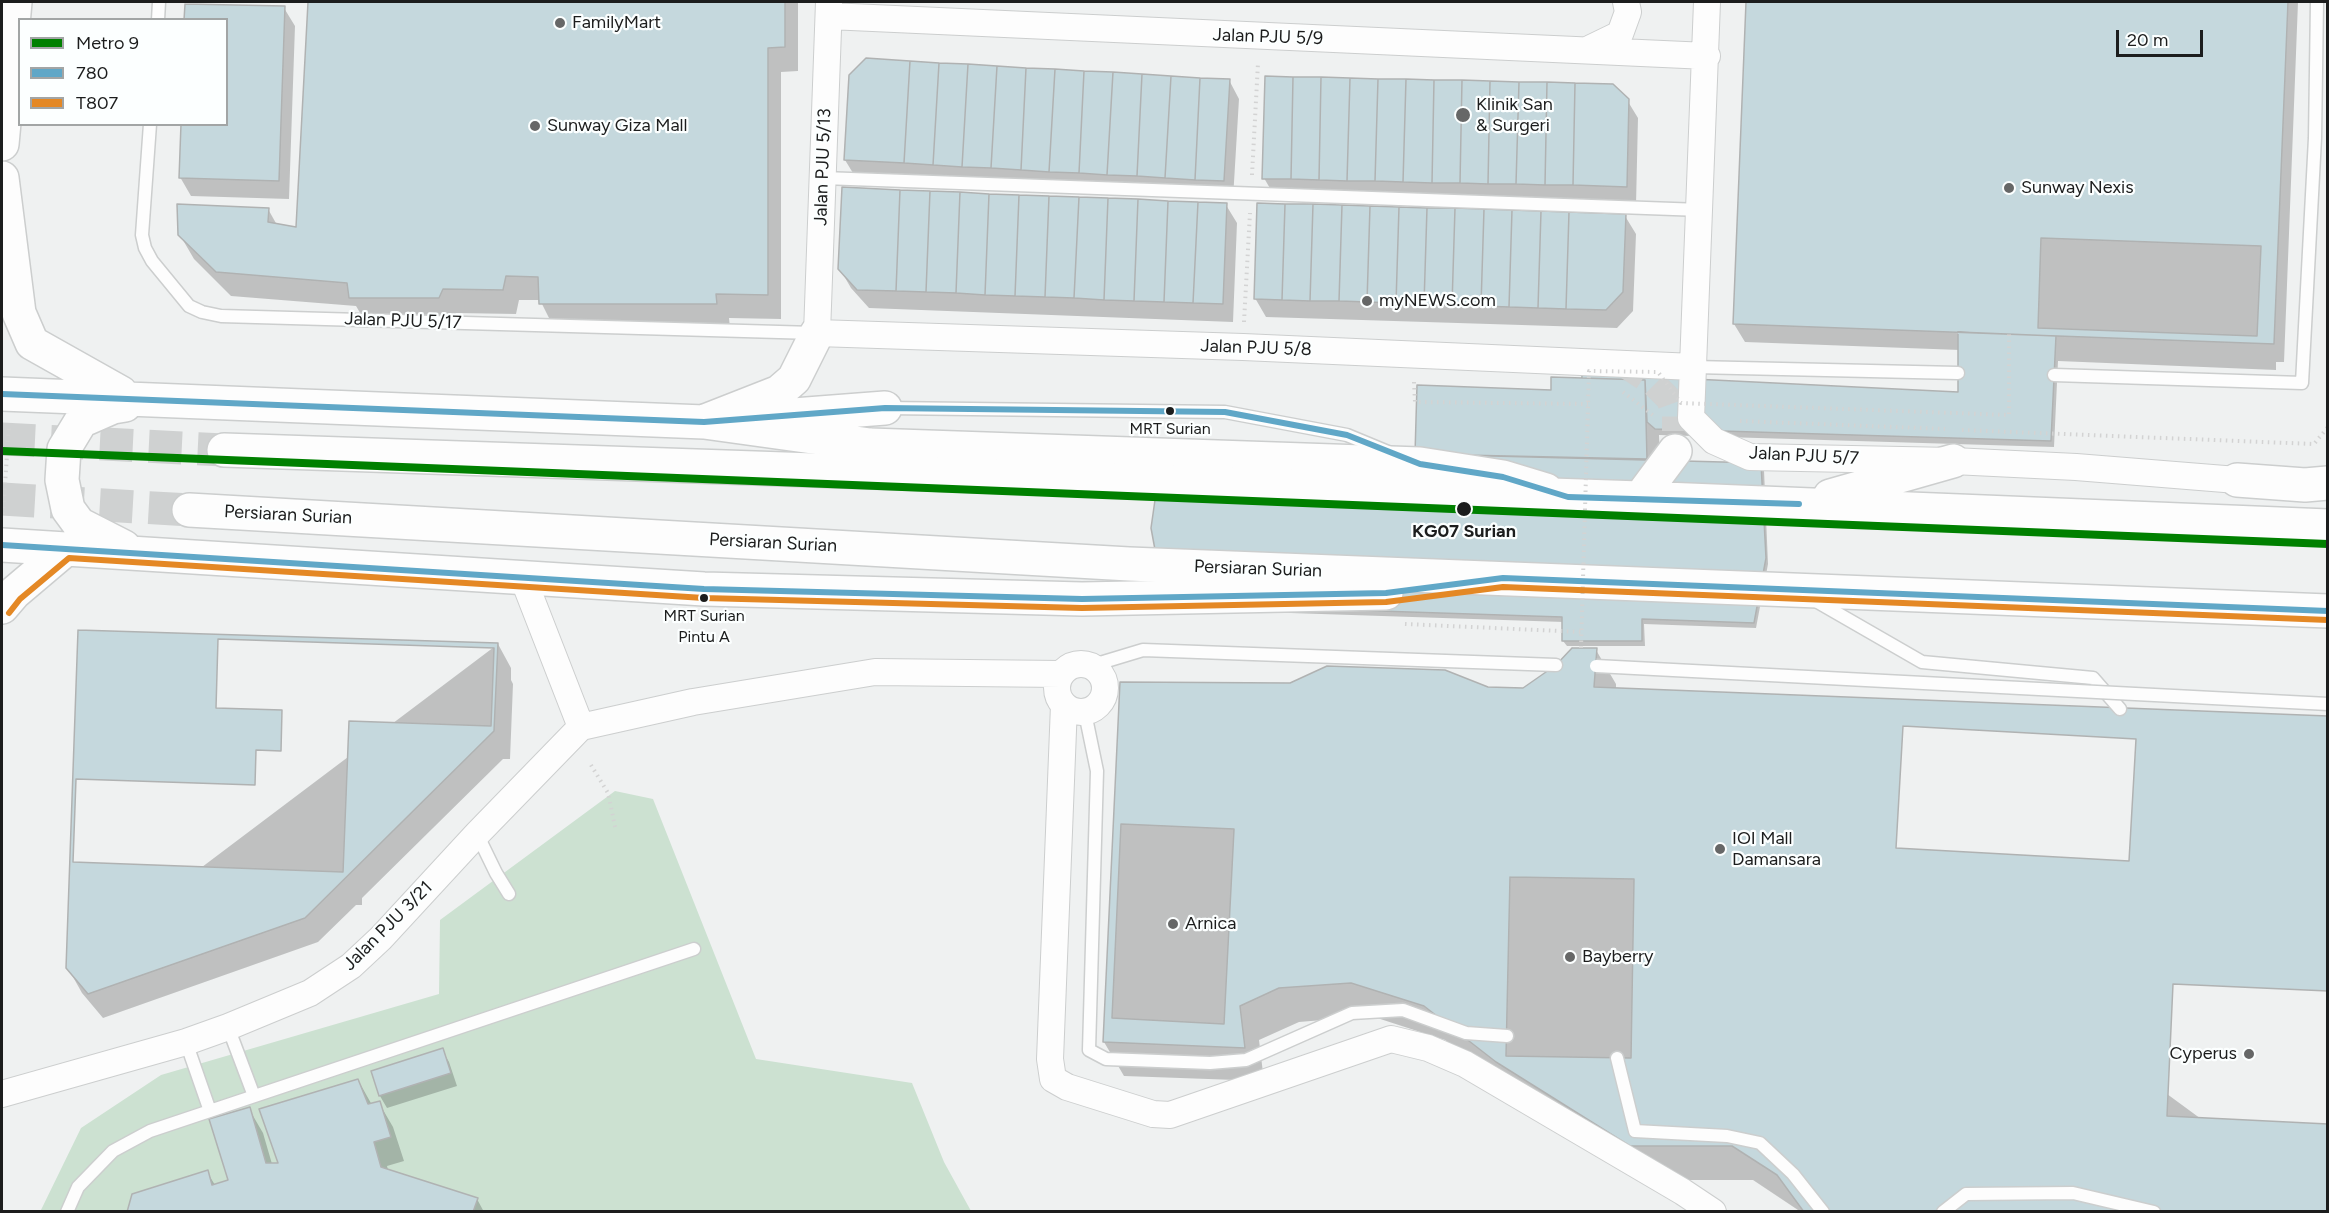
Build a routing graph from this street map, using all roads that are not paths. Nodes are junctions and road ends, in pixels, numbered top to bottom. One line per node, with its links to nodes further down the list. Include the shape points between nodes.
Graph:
1 (15, 2): 11 (main road)
2 (159, 2): 8 (lane)
3 (891, 2): 9 (street)
4 (1626, 2): 10 (street, via 1628,12 1620,34)
5 (1707, 2): 12 (street, Jalan PJU 5/7)
6 (2317, 2): 14 (lane)
7 (829, 9): 9 (street, Jalan PJU 5/9); 18 (street, Jalan PJU 5/13)
8 (158, 18)
9 (917, 20): 10 (street, Jalan PJU 5/9)
10 (1588, 49): 12 (street, Jalan PJU 5/9)
11 (10, 53): 15 (main road); 16 (main road)
12 (1707, 56): 19 (street, Jalan PJU 5/7)
13 (150, 126): 20 (lane, Jalan PJU 5/17, via 142,235 145,248 189,306 202,312 232,317)
14 (2321, 138): 23 (lane, via 2302,383)
15 (2, 144)
16 (2, 162)
17 (2, 178): 25 (main road, via 19,313 32,344)
18 (823, 178): 19 (lane); 20 (street, Jalan PJU 5/13)
19 (1701, 210): 21 (street, Jalan PJU 5/7)
20 (817, 333): 21 (street, Jalan PJU 5/8); 28 (main road, via 794,379 779,392)
21 (1694, 367): 22 (lane); 31 (street, Jalan PJU 5/7, via 1691,418 1713,441 1750,457)
22 (1958, 373)
23 (2054, 375)
24 (6, 394): 25 (main road)
25 (131, 398): 26 (main road)
26 (170, 400): 28 (main road); 43 (main road, via 112,407 81,421 64,449 62,480 68,509 80,524)
27 (885, 408): 28 (main road); 32 (lane, via 1226,412 1347,435)
28 (704, 422): 32 (main road, via 870,445)
29 (1675, 441): 37 (main road)
30 (224, 450): 36 (main road)
31 (1953, 461): 33 (street, Jalan PJU 5/7); 38 (main road)
32 (1420, 464): 36 (main road, via 1503,477)
33 (2237, 480): 34 (main road)
34 (2328, 483)
35 (1885, 492): 38 (lane)
36 (1568, 497): 37 (main road)
37 (1640, 498): 38 (main road)
38 (1799, 504): 40 (main road)
39 (189, 510): 45 (main road, Persiaran Surian, via 1117,563)
40 (2328, 526)
41 (2, 545): 42 (main road, Persiaran Surian)
42 (66, 549): 43 (main road, Persiaran Surian); 47 (main road)
43 (138, 555): 44 (main road, Persiaran Surian)
44 (523, 578): 45 (main road, Persiaran Surian, via 704,589 1082,599 1386,593); 56 (street)
45 (1503, 578): 46 (main road, Persiaran Surian)
46 (1798, 590): 48 (main road, Persiaran Surian); 55 (lane, via 1922,662 2093,678)
47 (2, 607)
48 (2328, 611)
49 (1556, 665): 50 (lane, via 1143,650)
50 (1090, 666): 52 (street, via 1074,665); 54 (street, via 1102,675 1106,691 1099,705)
51 (1596, 666): 53 (lane, bridge)
52 (1061, 674): 54 (street, via 1058,698); 56 (street, via 875,672 693,702)
53 (2328, 704)
54 (1074, 709): 61 (lane, via 1097,771 1089,1050 1106,1059 1210,1063 1246,1060 1352,1013 1404,1010 1466,1033); 68 (street, via 1050,1059 1053,1079 1078,1091 1153,1114 1170,1114 1391,1039 1428,1048 1465,1064)
55 (2120, 709)
56 (581, 727): 57 (street, Jalan PJU 3/21)
57 (477, 834): 58 (lane); 60 (street, Jalan PJU 3/21, via 351,966 310,993)
58 (509, 894)
59 (694, 949): 65 (lane)
60 (228, 1027): 62 (street, Jalan PJU 3/21); 65 (lane)
61 (1507, 1036)
62 (186, 1042): 64 (street, Jalan PJU 3/21); 66 (lane)
63 (1617, 1058): 69 (lane, via 1635,1131 1727,1136 1760,1143 1793,1174)
64 (2, 1094)
65 (254, 1096): 66 (lane)
66 (210, 1111): 67 (lane, via 150,1131 112,1151 78,1187)
67 (67, 1212)
68 (1713, 1212)
69 (1823, 1212)
70 (1943, 1212): 71 (lane, via 1966,1194 2073,1193)
71 (2154, 1212)

